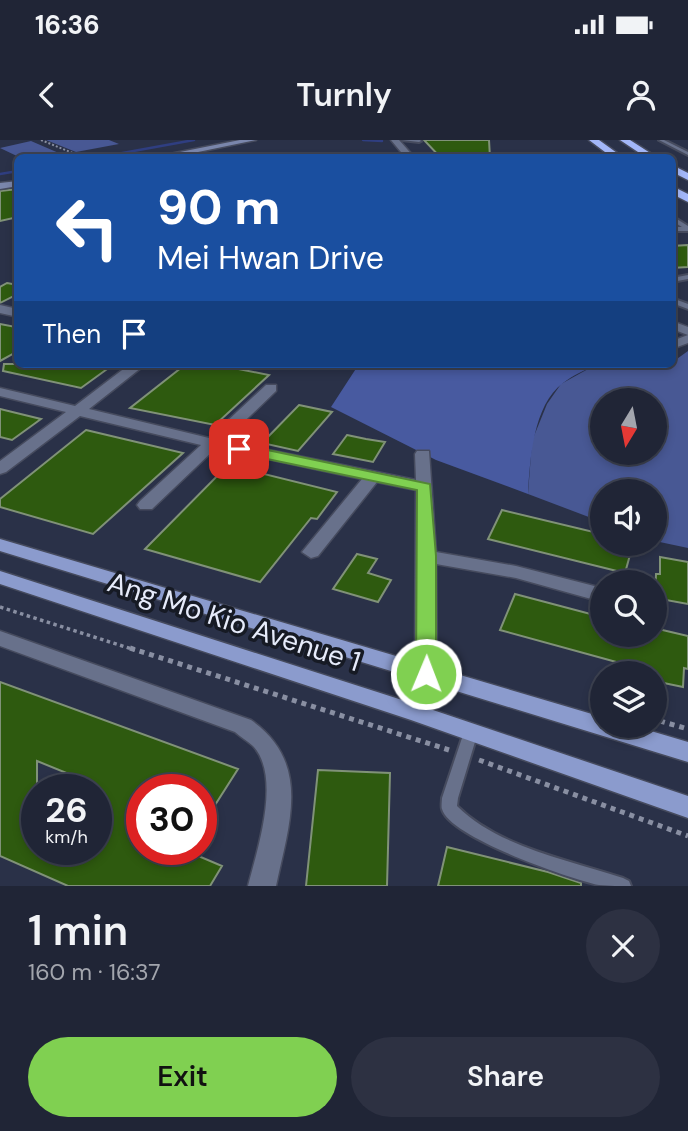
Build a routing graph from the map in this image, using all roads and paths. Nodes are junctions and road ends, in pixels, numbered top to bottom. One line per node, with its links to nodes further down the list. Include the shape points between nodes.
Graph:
1 (41, 140): 10 (path)
2 (251, 140): 8 (main road)
3 (395, 140): 13 (street)
4 (404, 140): 9 (lane)
5 (593, 140): 14 (highway)
6 (624, 140): 15 (highway)
7 (661, 140): 16 (lane)
8 (234, 141): 11 (main road); 12 (main road)
9 (419, 141)
10 (75, 154)
11 (162, 154)
12 (173, 154)
13 (407, 154)
14 (614, 154)
15 (647, 154)
16 (688, 154)
17 (676, 221): 18 (lane, via 688,229)
18 (676, 229)
19 (134, 368): 22 (street)
20 (271, 388): 23 (street)
21 (0, 392): 22 (street)
22 (77, 411): 23 (street); 25 (street)
23 (212, 443): 26 (street); 28 (street)
24 (423, 454): 27 (street)
25 (0, 469)
26 (372, 477): 27 (street); 30 (street)
27 (425, 487): 31 (street)
28 (146, 505)
29 (0, 545): 36 (main road, Ang Mo Kio Avenue 1)
30 (311, 552)
31 (428, 556): 33 (street); 36 (street)
32 (0, 577): 41 (main road, Ang Mo Kio Avenue 1)
33 (590, 592)
34 (0, 607): 41 (path)
35 (0, 638): 45 (street, via 243,726 263,740 277,761 279,782)
36 (426, 674): 37 (main road, Ang Mo Kio Avenue 1)
37 (590, 722)
38 (667, 723): 39 (path)
39 (688, 729)
40 (642, 738): 42 (main road, Ang Mo Kio Avenue 1)
41 (467, 743): 43 (main road, Ang Mo Kio Avenue 1); 44 (path); 46 (lane, via 450,797 449,808 457,820 485,836)
42 (688, 752)
43 (688, 807)
44 (688, 836)
45 (262, 886)
46 (623, 886)

